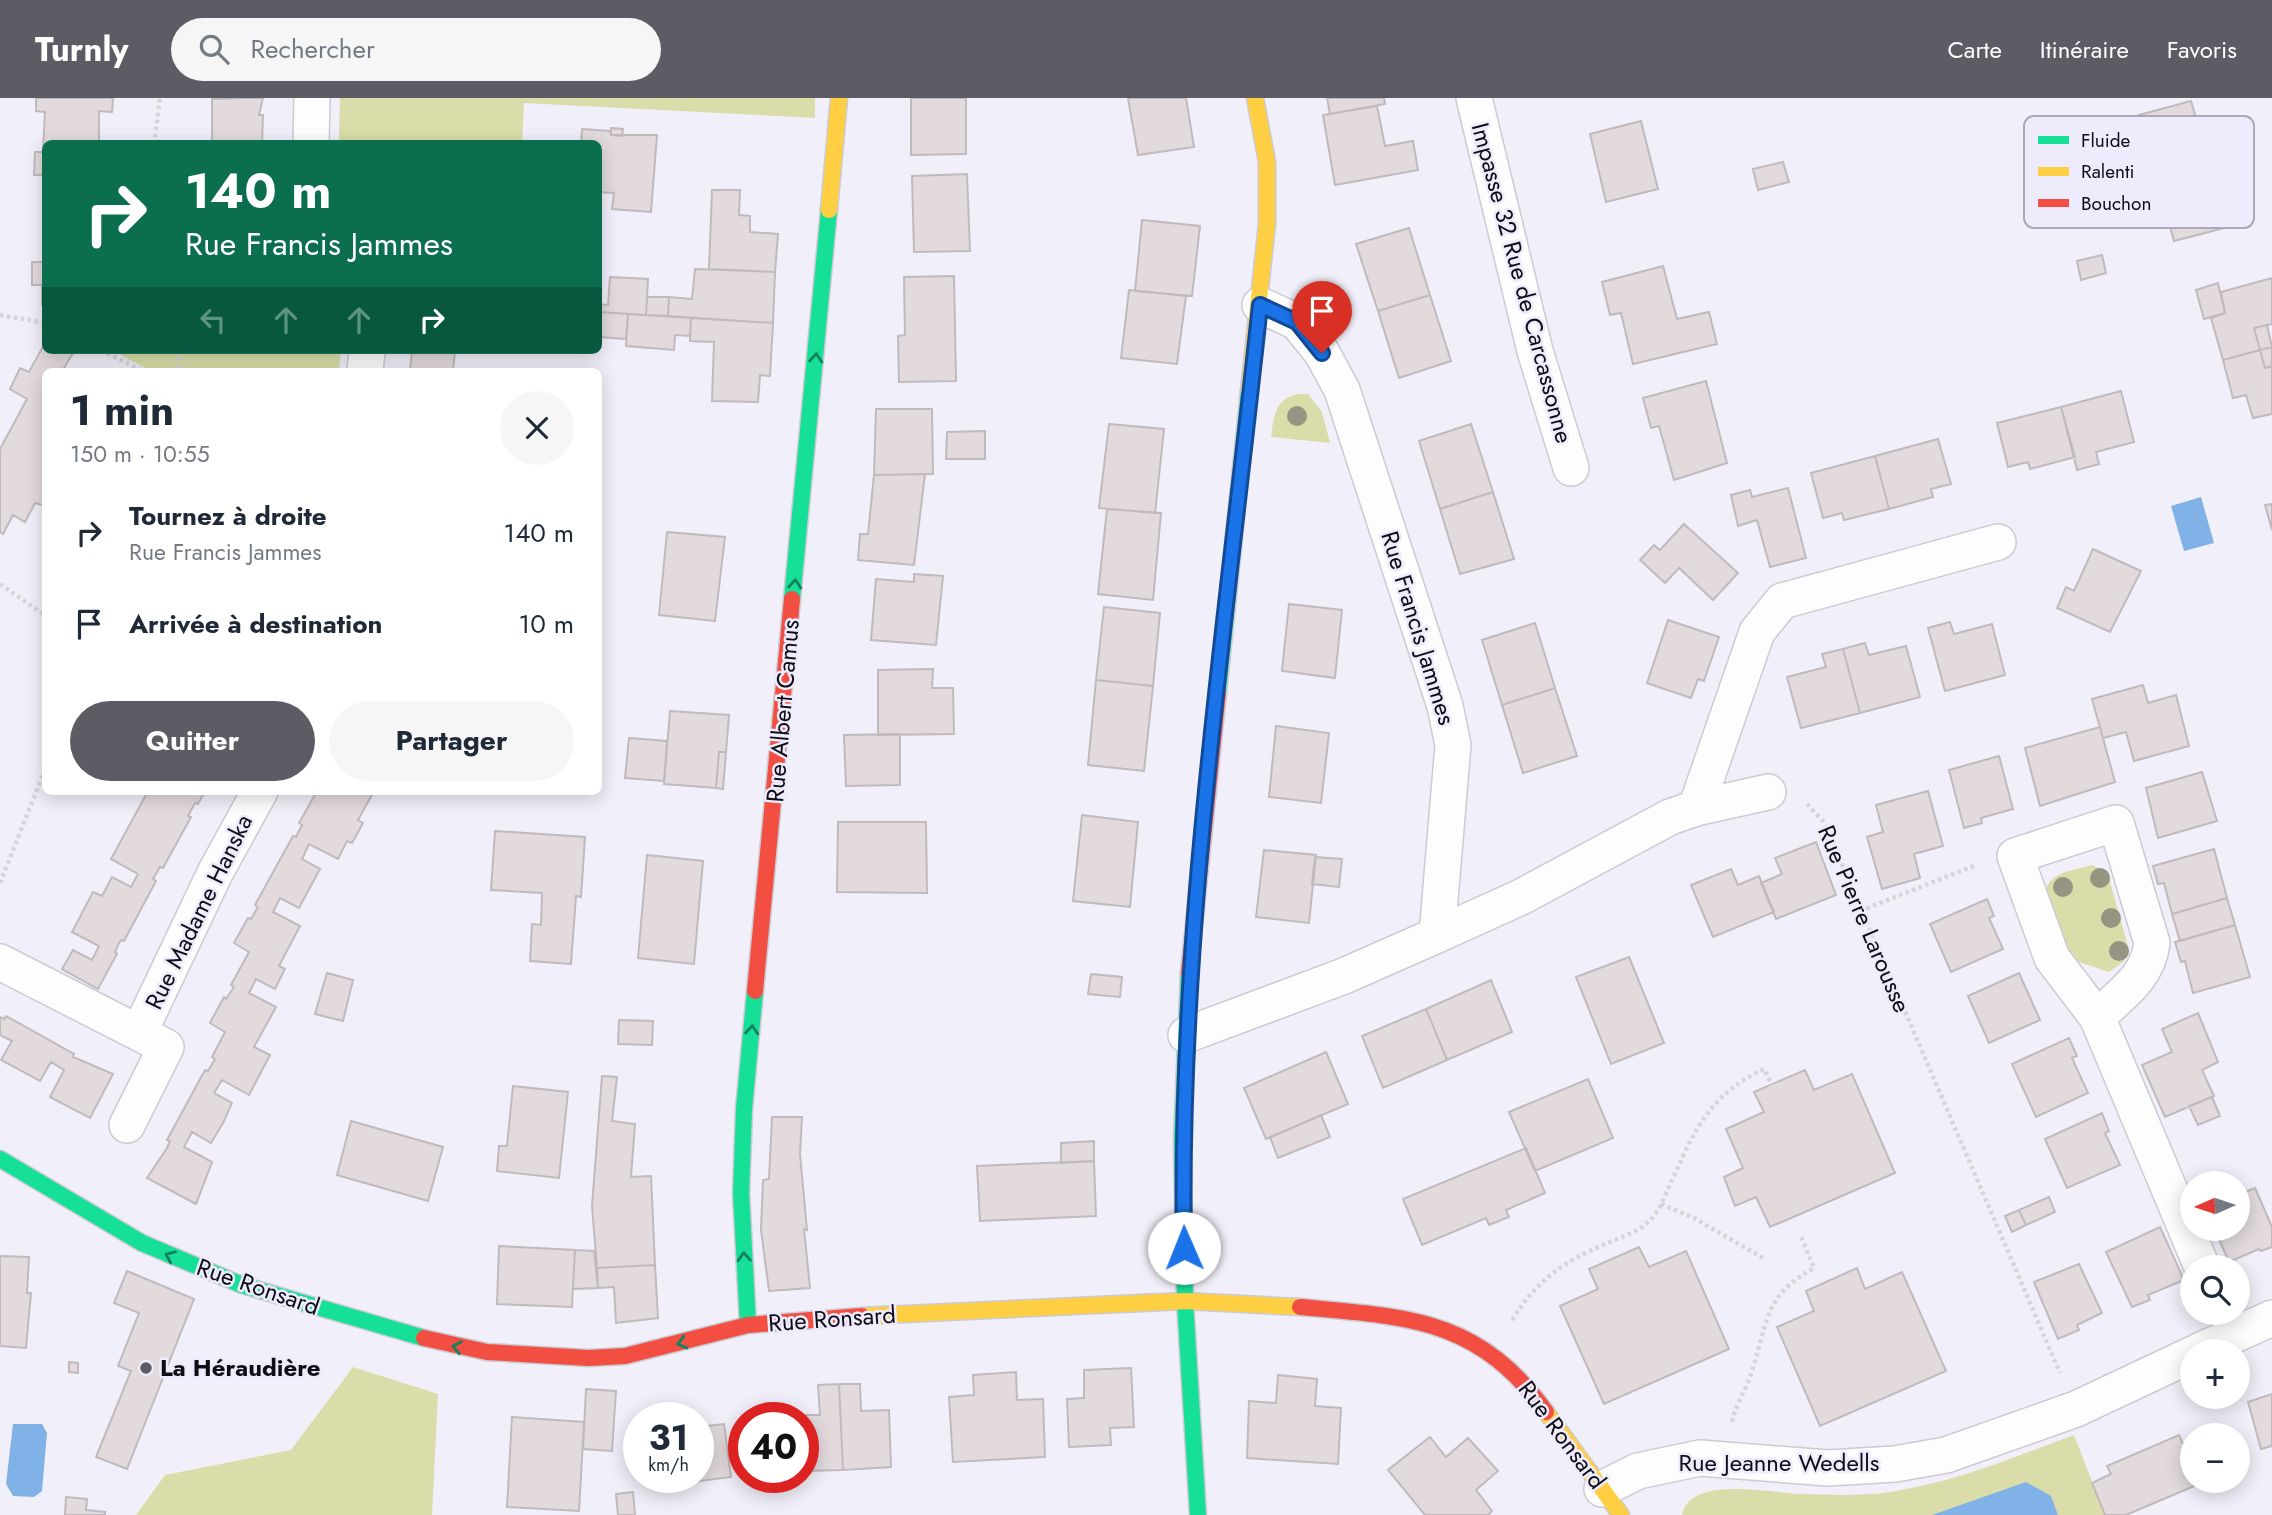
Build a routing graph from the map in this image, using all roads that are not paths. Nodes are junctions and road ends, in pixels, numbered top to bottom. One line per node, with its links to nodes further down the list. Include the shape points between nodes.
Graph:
1 (312, 98): 5 (street)
2 (839, 98): 23 (street, Rue Albert Camus, one-way to 2, via 741,1193 744,1109)
3 (1255, 98): 6 (street, via 1267,162)
4 (1474, 98): 7 (street, Impasse 32 Rue de Carcassonne, via 1535,351)
5 (311, 140)
6 (1260, 305): 12 (street, Rue Francis Jammes, via 1297,322 1322,353 1342,390 1445,706 1453,746); 16 (street, via 1191,946)
7 (1571, 468)
8 (1998, 542): 11 (street, via 1782,601 1758,632)
9 (1768, 792): 11 (street)
10 (258, 795): 15 (street, Rue Madame Hanska)
11 (1696, 808): 12 (street)
12 (1437, 935): 16 (street, via 1345,976)
13 (0, 962): 15 (street, Rue Madame Hanska)
14 (2096, 1017): 14 (street, via 2136,982 2150,962 2152,943 2116,823 2015,856 2052,958); 19 (street)
15 (139, 1033): 17 (street, Rue Madame Hanska, via 166,1047)
16 (1186, 1035): 20 (street, via 1182,1140)
17 (127, 1125)
18 (0, 1159): 23 (street, Rue Ronsard, one-way to 18, via 625,1356 487,1352 447,1345 242,1285 174,1258)
19 (2197, 1255)
20 (1185, 1301): 23 (street, Rue Ronsard); 27 (street, Rue Ronsard, via 1263,1303 1400,1316 1438,1325 1491,1353 1527,1385); 28 (street)
21 (2272, 1318): 22 (street)
22 (2250, 1321)
23 (748, 1325)
24 (2225, 1325): 25 (street)
25 (2211, 1339)
26 (2180, 1360): 27 (street, Rue Jeanne Wedells, via 2076,1409 1947,1455 1828,1468 1700,1458 1638,1471)
27 (1612, 1502)
28 (1198, 1515)

